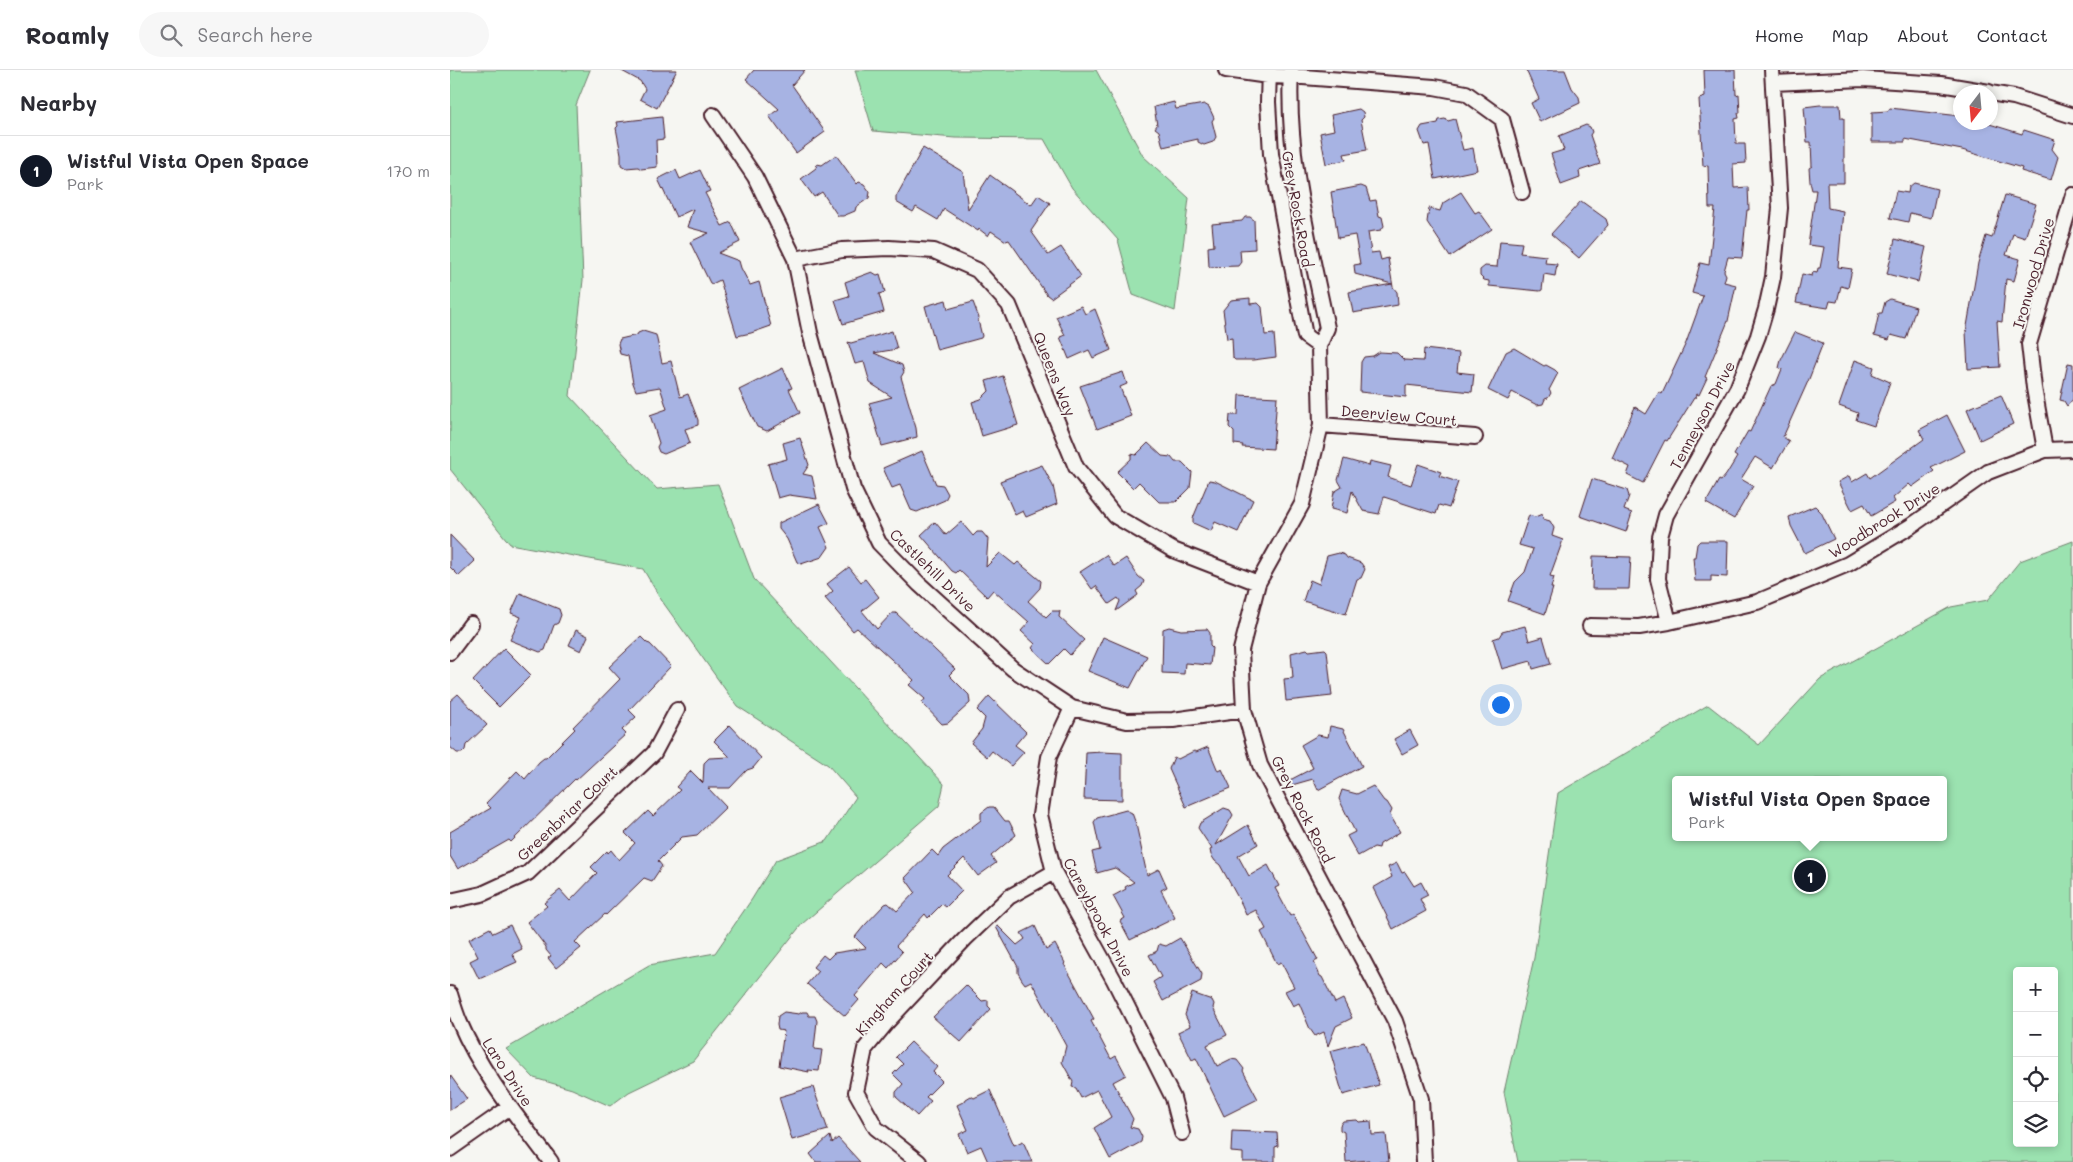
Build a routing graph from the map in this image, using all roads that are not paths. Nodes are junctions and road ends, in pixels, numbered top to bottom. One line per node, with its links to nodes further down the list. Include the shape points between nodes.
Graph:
1 (1226, 70): 2 (street)
2 (1268, 73): 3 (street); 12 (street, Grey Rock Road, via 1271,154 1305,336)
3 (1290, 73): 9 (street, via 1466,93 1502,119); 12 (street, Grey Rock Road, via 1290,124 1295,160 1327,328)
4 (1773, 76): 5 (street); 18 (street, Tenneyson Drive, via 1780,208 1773,277 1758,336 1737,389 1666,516 1660,537 1658,579)
5 (1953, 86)
6 (1998, 94): 8 (street)
7 (712, 115): 11 (street, Castlehill Drive, via 755,177)
8 (2073, 116)
9 (1522, 192)
10 (2073, 195): 16 (street, Ironwood Drive, via 2029,344)
11 (795, 259): 17 (street, Queens Way, via 842,250 898,248 934,251 977,270 1009,305 1076,467 1115,516 1173,550); 22 (street, Castlehill Drive, via 810,333 853,489 879,543 1013,670)
12 (1319, 346): 13 (street, Grey Rock Road)
13 (1321, 425): 14 (street, Deerview Court); 17 (street, Grey Rock Road, via 1302,504)
14 (1475, 437)
15 (2073, 449): 16 (street, Woodbrook Drive)
16 (2045, 450): 18 (street, Woodbrook Drive, via 1988,472 1911,526 1848,564 1757,602)
17 (1258, 584): 24 (street, Grey Rock Road, via 1241,650)
18 (1669, 622): 20 (street, Woodbrook Drive, via 1630,627)
19 (471, 624): 21 (street)
20 (1590, 626)
21 (450, 652)
22 (1072, 708): 24 (street, Castlehill Drive, via 1127,721 1173,720); 25 (street, Careybrook Drive, via 1049,757 1040,815)
23 (677, 710): 26 (street, Greenbriar Court, via 654,753 528,873 482,894)
24 (1244, 710): 33 (street, Grey Rock Road, via 1260,765 1396,1021 1421,1099)
25 (1054, 872): 29 (street, Careybrook Drive, via 1169,1089); 32 (street, Kingham Court, via 1009,897 965,939 865,1049 856,1092 876,1128)
26 (450, 901)
27 (450, 994): 28 (street, Laro Drive, via 460,1024)
28 (510, 1107): 30 (street); 31 (street, Laro Drive)
29 (1182, 1133)
30 (450, 1149)
31 (551, 1162)
32 (919, 1162)
33 (1424, 1162)

